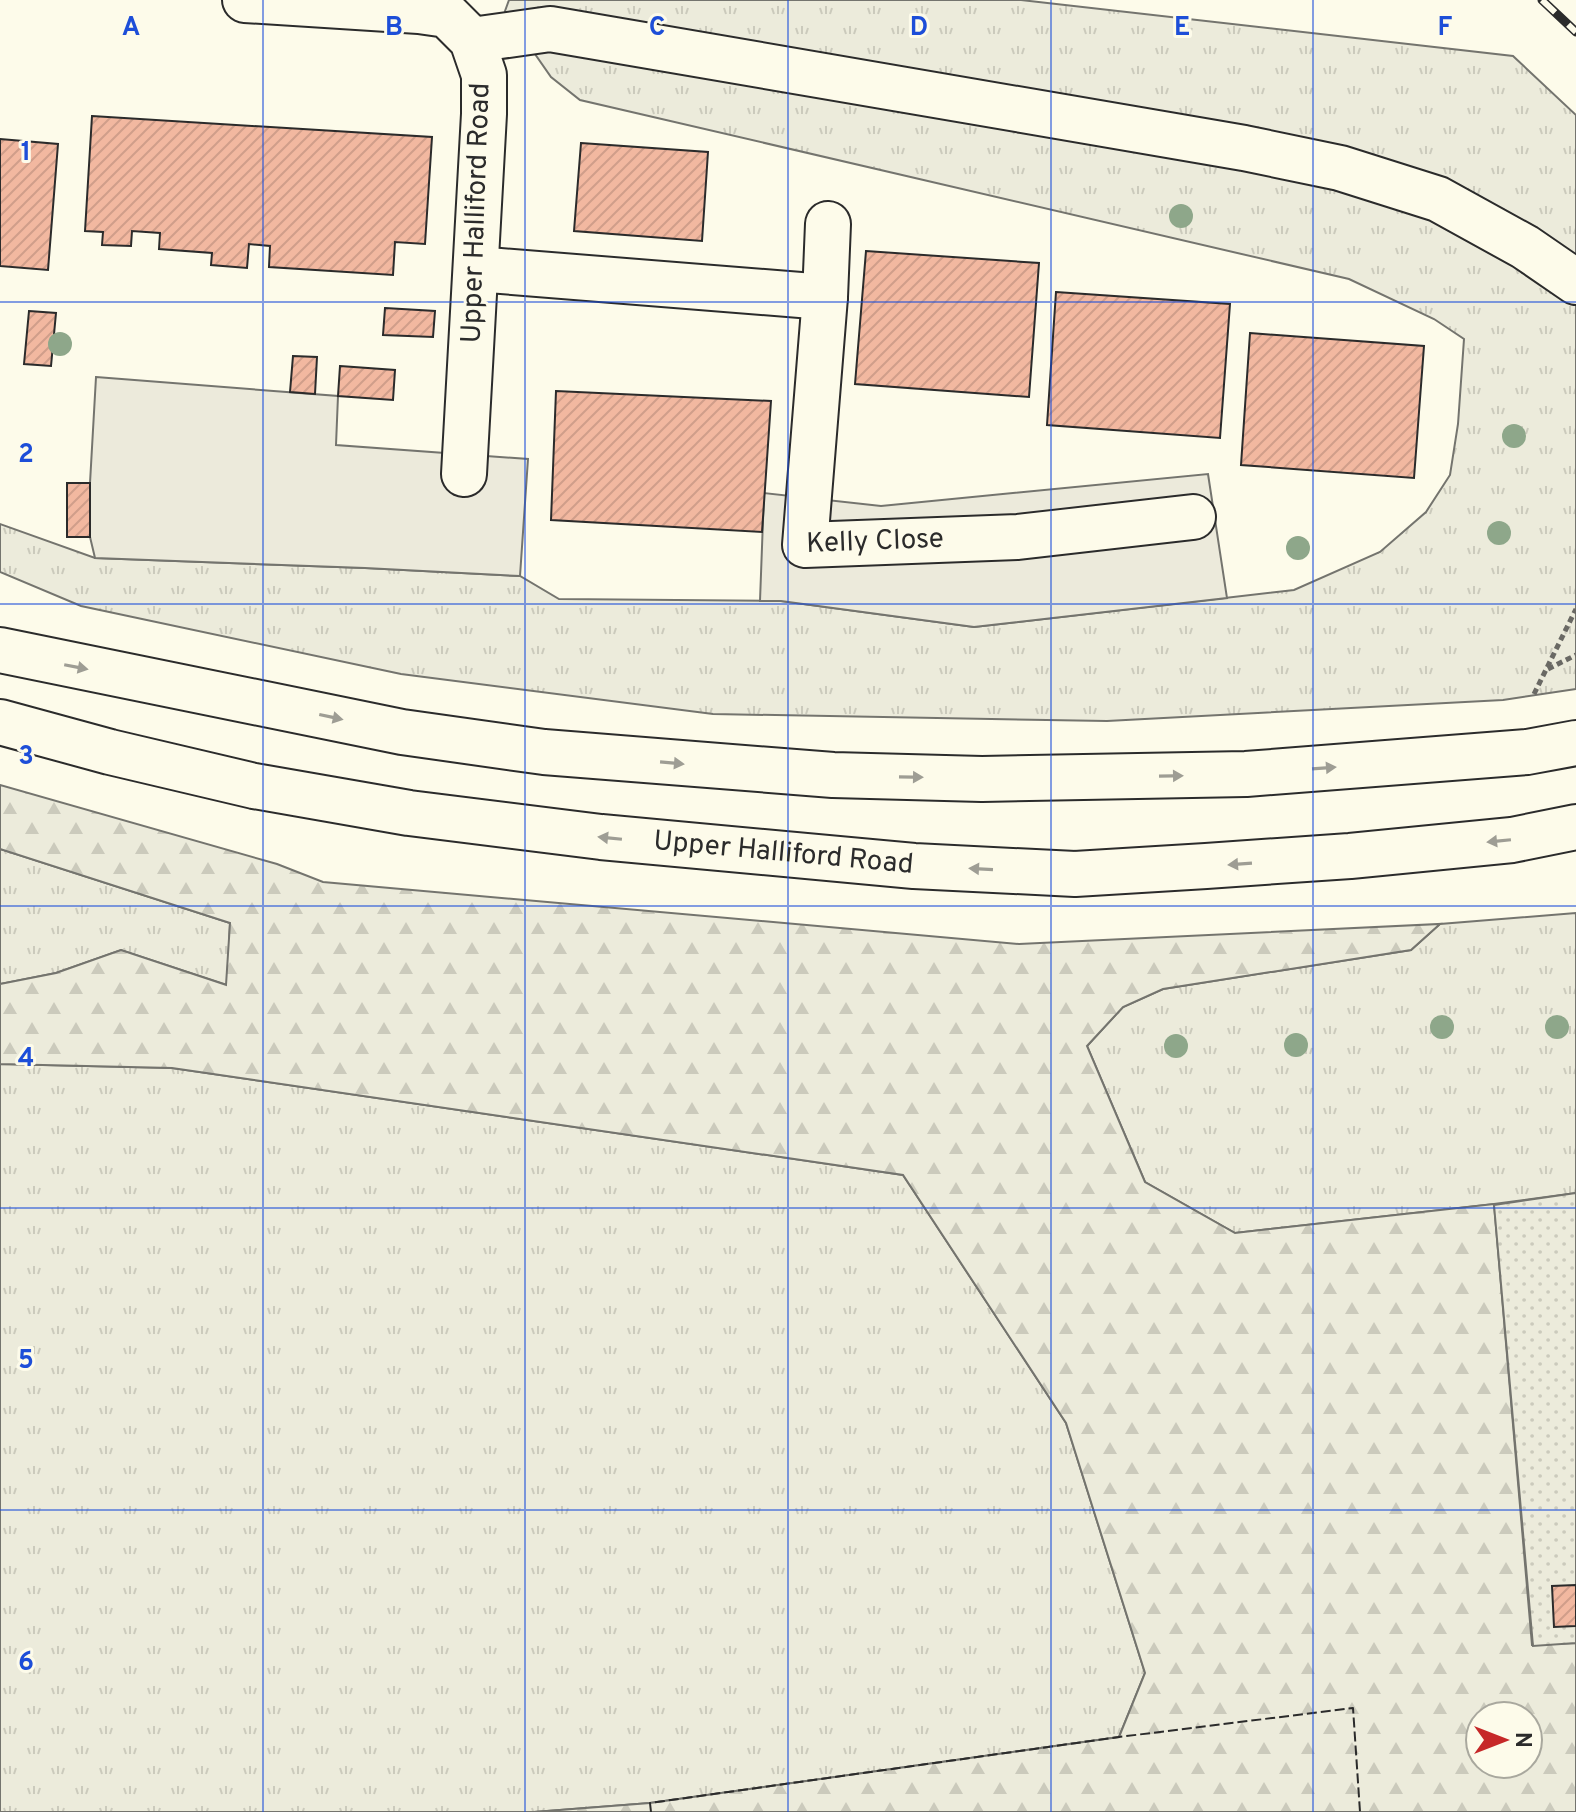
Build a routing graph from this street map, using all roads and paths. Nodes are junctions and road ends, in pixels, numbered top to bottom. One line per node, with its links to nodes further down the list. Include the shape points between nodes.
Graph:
1 (245, 0): 2 (main road, Upper Halliford Road)
2 (420, 6): 3 (main road, Upper Halliford Road, via 447,15)
3 (472, 40): 5 (main road, Upper Halliford Road, via 484,75); 6 (main road, via 550,29 1326,165 1438,199)
4 (828, 224): 7 (main road, Kelly Close)
5 (476, 269): 7 (main road); 8 (main road, Upper Halliford Road)
6 (1576, 282)
7 (825, 297): 9 (main road, Kelly Close, via 805,545 1018,537)
8 (464, 474)
9 (1193, 517)
10 (1576, 609): 13 (path)
11 (0, 650): 16 (main road, one-way to 16, via 402,732 544,752 833,775 982,779 1246,774 1527,752)
12 (1576, 655): 13 (path)
13 (1547, 670): 14 (path)
14 (1533, 698)
15 (0, 722): 17 (main road, Upper Halliford Road, one-way to 15, via 1512,840 1350,856 1075,874 914,866 409,813 254,786)
16 (1576, 743)
17 (1576, 827)

